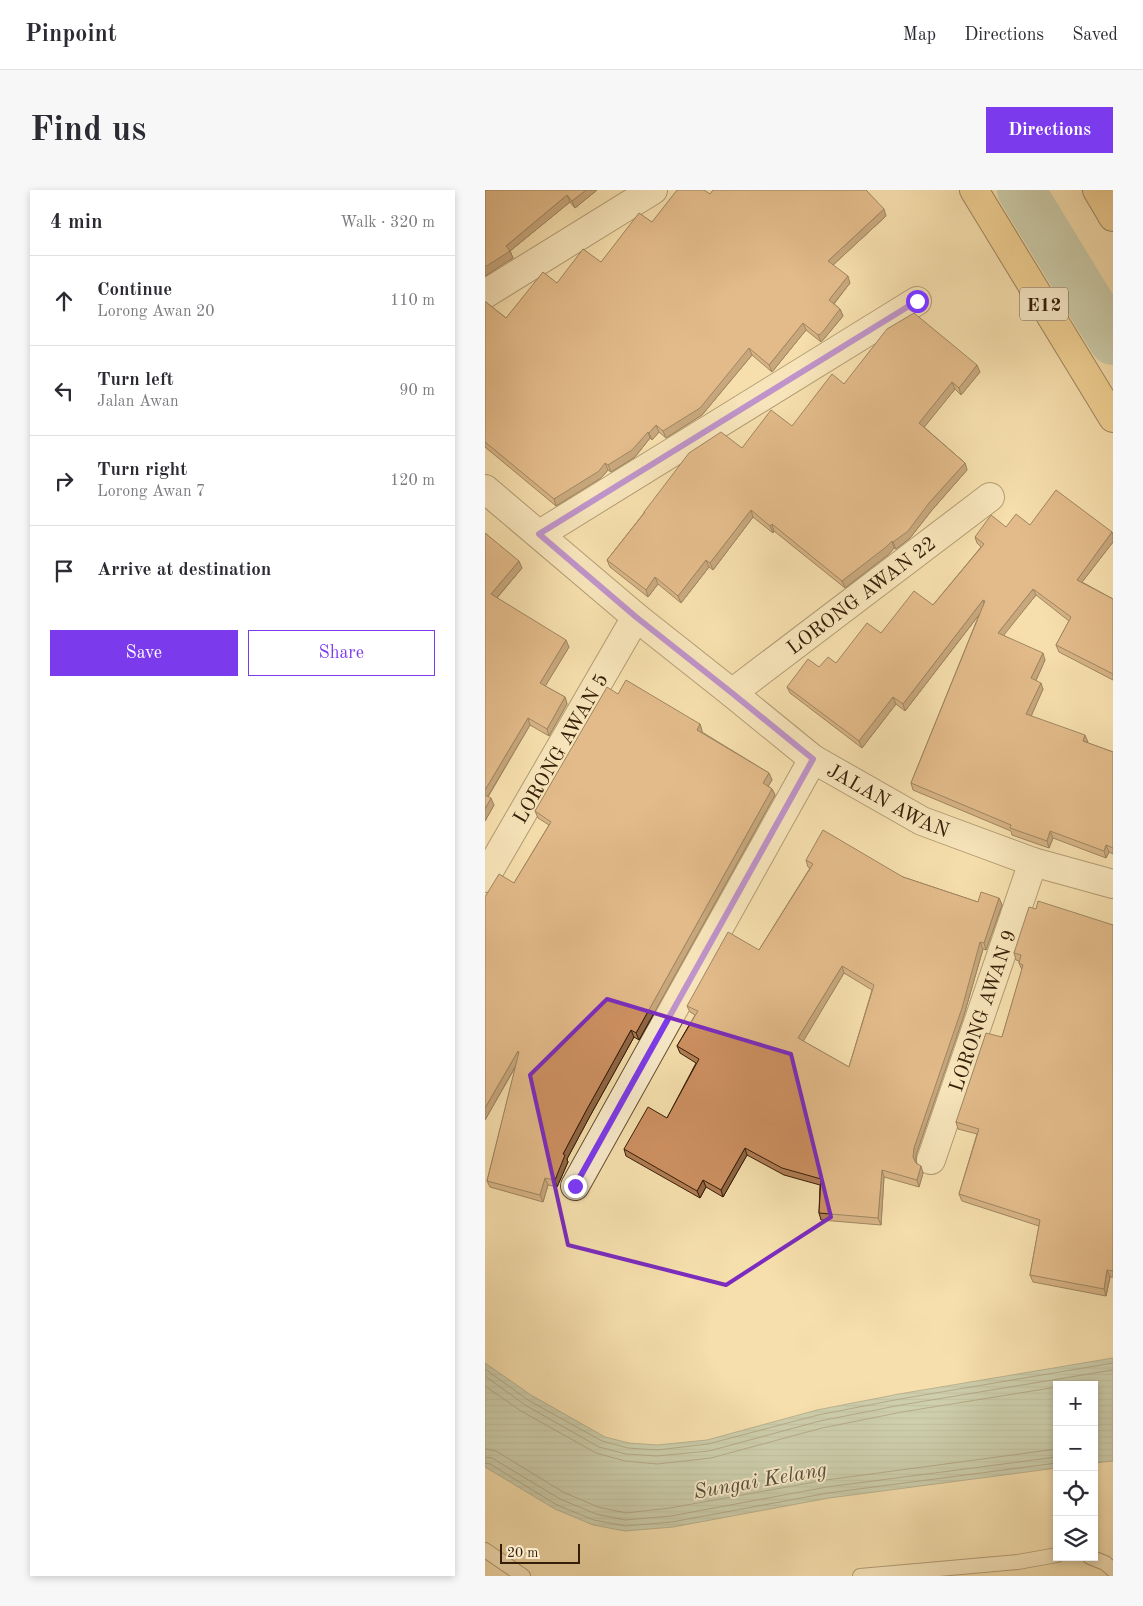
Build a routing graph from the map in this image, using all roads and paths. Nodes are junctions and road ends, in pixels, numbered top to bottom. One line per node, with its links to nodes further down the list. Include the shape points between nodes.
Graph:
1 (653, 190): 5 (street)
2 (974, 190): 7 (highway, E12)
3 (1097, 190): 4 (highway)
4 (1113, 217)
5 (485, 294)
6 (917, 301): 10 (street)
7 (1113, 418)
8 (485, 489): 10 (street, JALAN AWAN)
9 (990, 497): 12 (street, LORONG AWAN 22)
10 (539, 534): 11 (street, JALAN AWAN)
11 (636, 617): 12 (street, JALAN AWAN); 15 (street, LORONG AWAN 5)
12 (732, 693): 13 (street, JALAN AWAN)
13 (813, 759): 14 (street, JALAN AWAN, via 922,821); 18 (street)
14 (1033, 862): 16 (street, JALAN AWAN); 17 (street, LORONG AWAN 9)
15 (485, 878)
16 (1113, 884)
17 (931, 1160)
18 (575, 1186)
19 (485, 1550): 23 (lane)
20 (1053, 1556): 24 (lane, via 1018,1562)
21 (1098, 1560): 22 (lane)
22 (1113, 1570)
23 (523, 1576)
24 (860, 1576)

